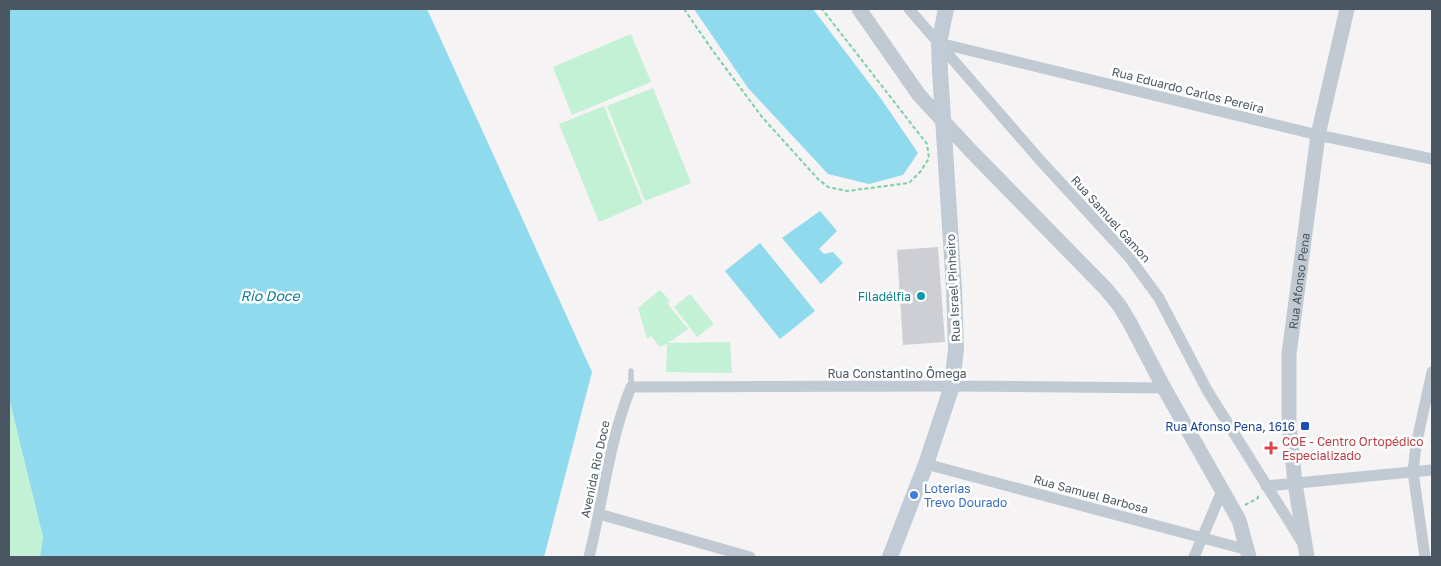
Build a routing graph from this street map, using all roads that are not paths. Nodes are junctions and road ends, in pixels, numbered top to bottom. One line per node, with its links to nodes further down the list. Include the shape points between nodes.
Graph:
1 (859, 9): 12 (street, via 919,95 1119,305)
2 (909, 9): 5 (street, Rua Samuel Gamon)
3 (946, 9): 5 (main road, Rua Israel Pinheiro)
4 (1347, 9): 6 (street, Rua Afonso Pena)
5 (939, 42): 6 (street, Rua Eduardo Carlos Pereira); 10 (main road, Rua Israel Pinheiro, bridge, via 954,289 956,348); 17 (street, Rua Samuel Gamon, via 1039,159 1130,257 1159,298 1207,390)
6 (1318, 135): 7 (street, Rua Eduardo Carlos Pereira); 16 (street, Rua Afonso Pena, via 1288,354)
7 (1432, 159)
8 (631, 371): 11 (lane)
9 (1432, 372): 15 (street)
10 (952, 386): 11 (street, Rua Constantino Ômega); 12 (street, Rua Constantino Ômega); 13 (main road, Rua Israel Pinheiro)
11 (631, 387): 19 (street, Avenida Rio Doce, via 621,412)
12 (1164, 388): 18 (street)
13 (926, 464): 20 (street, Rua Samuel Barbosa); 25 (main road, Rua Israel Pinheiro)
14 (1432, 470): 15 (street)
15 (1413, 472): 16 (street); 27 (street)
16 (1294, 483): 17 (street); 21 (street, Rua Afonso Pena)
17 (1266, 486): 21 (street, Rua Samuel Gamon)
18 (1222, 492): 20 (street); 22 (street, via 1238,520)
19 (600, 514): 23 (street, Avenida Rio Doce); 24 (street)
20 (1202, 538): 22 (street, Rua Samuel Barbosa); 26 (street)
21 (1306, 552)
22 (1249, 554)
23 (589, 557)
24 (750, 557)
25 (890, 557)
26 (1194, 557)
27 (1425, 557)

